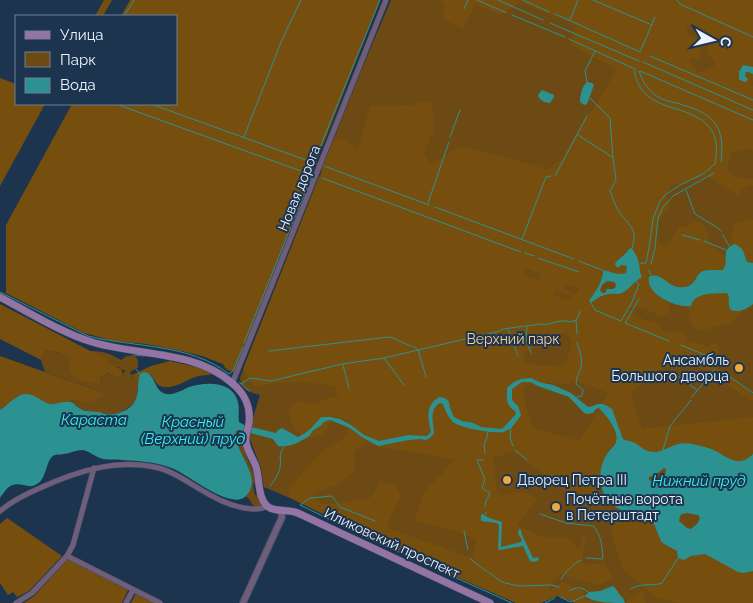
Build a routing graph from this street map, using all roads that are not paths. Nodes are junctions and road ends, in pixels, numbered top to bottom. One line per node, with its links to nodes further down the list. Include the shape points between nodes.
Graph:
1 (386, 0): 3 (street, Новая дорога)
2 (0, 297): 3 (main road, via 82,339 192,362 215,371)
3 (232, 384): 5 (main road, via 247,401 246,445 257,469 261,495)
4 (94, 468): 5 (street, via 131,464 161,468 236,507 263,509); 7 (street, via 50,483); 8 (street, via 74,545)
5 (267, 506): 6 (main road, Иликовский проспект)
6 (281, 510): 13 (street, via 282,517); 14 (main road, Иликовский проспект, via 300,514)
7 (0, 511)
8 (67, 556): 9 (street); 10 (street, via 32,593)
9 (133, 590): 11 (street); 12 (street)
10 (16, 603)
11 (126, 603)
12 (160, 603)
13 (243, 603)
14 (490, 603)

